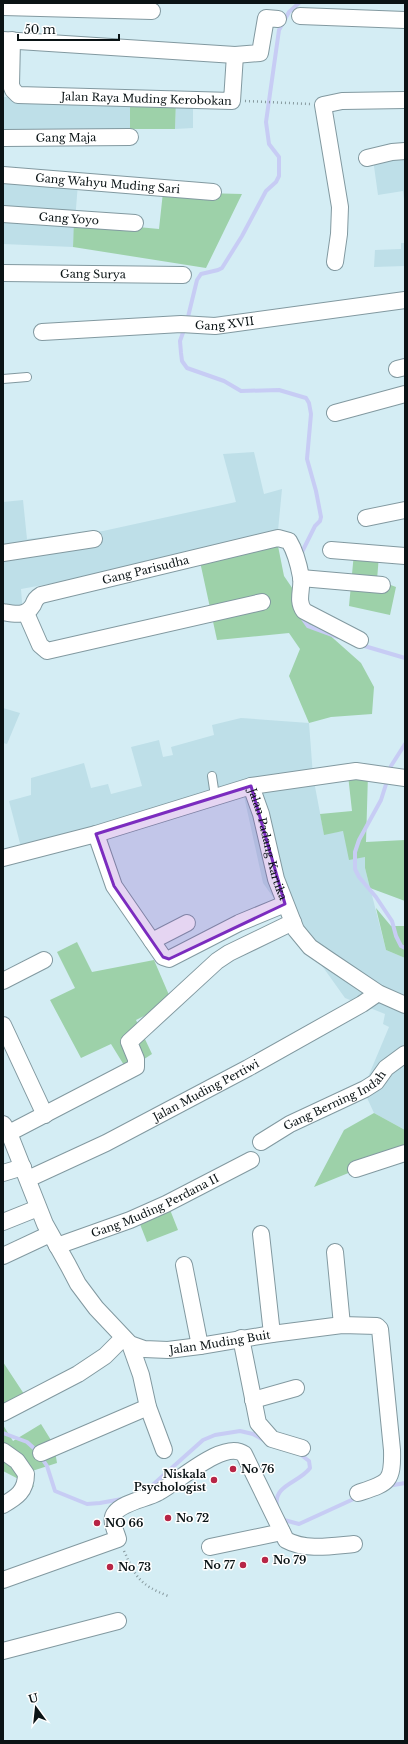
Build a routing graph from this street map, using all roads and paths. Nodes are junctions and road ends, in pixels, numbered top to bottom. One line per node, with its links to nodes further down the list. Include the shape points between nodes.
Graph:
1 (3, 7): 2 (street)
2 (152, 12)
3 (300, 16): 5 (street)
4 (278, 19): 7 (street, via 266,18 260,53)
5 (405, 20)
6 (8, 40): 7 (street, Jalan Raya Muding Kerobokan); 9 (street, Jalan Raya Muding Kerobokan, via 11,85 18,96)
7 (235, 55): 9 (street, Jalan Raya Muding Kerobokan)
8 (405, 100): 10 (street, via 342,101)
9 (232, 101): 10 (path)
10 (323, 105): 19 (street, via 340,207)
11 (130, 137): 12 (street, Gang Maja)
12 (3, 138)
13 (405, 151): 14 (street)
14 (367, 158)
15 (3, 175): 16 (street, Gang Wahyu Muding Sari)
16 (213, 192)
17 (3, 214): 18 (street, Gang Yoyo)
18 (135, 223)
19 (335, 262)
20 (3, 273): 21 (street, Gang Surya)
21 (183, 275)
22 (405, 300): 23 (street, Gang XVII, via 215,326 181,324)
23 (42, 332)
24 (27, 377): 25 (lane)
25 (3, 379)
26 (405, 394): 27 (street)
27 (335, 413)
28 (405, 510): 29 (street)
29 (366, 518)
30 (94, 539): 32 (street)
31 (331, 550): 33 (street)
32 (3, 553)
33 (405, 556)
34 (301, 578): 35 (street); 38 (street, Gang Parisudha, via 289,541 278,538 41,595); 39 (street, via 300,606 304,611)
35 (382, 584)
36 (262, 602): 38 (street, via 47,651 40,645)
37 (3, 612): 38 (street)
38 (26, 613)
39 (360, 640)
40 (212, 776): 43 (lane)
41 (405, 778): 42 (street, via 356,771)
42 (252, 786): 43 (street, Jalan Padang Kartika); 46 (street, Jalan Padang Kartika)
43 (215, 796): 44 (street, Jalan Padang Kartika)
44 (96, 834): 45 (street, Jalan Padang Kartika); 49 (street, via 114,886)
45 (3, 858)
46 (285, 904): 47 (street, Jalan Padang Kartika); 49 (street, via 239,923 169,959 163,957)
47 (293, 922): 52 (street, Jalan Padang Kartika, via 296,930 310,947); 56 (street, via 217,961 129,1042 136,1059 136,1067)
48 (187, 923): 49 (street)
49 (152, 940)
50 (44, 960): 51 (street)
51 (3, 981)
52 (378, 993): 53 (street, Jalan Padang Kartika); 63 (street, Jalan Muding Pertiwi, via 248,1068 106,1143)
53 (405, 1005)
54 (3, 1025): 56 (street)
55 (405, 1054): 58 (street, Gang Berning Indah, via 365,1089 290,1124)
56 (45, 1115): 57 (street)
57 (6, 1128): 63 (street)
58 (261, 1142)
59 (405, 1153): 61 (street)
60 (251, 1160): 67 (street, Gang Muding Perdana II, via 130,1220)
61 (356, 1169)
62 (3, 1173): 63 (street, Jalan Muding Pertiwi)
63 (26, 1173): 64 (street)
64 (38, 1208): 65 (street); 67 (street)
65 (3, 1222)
66 (261, 1234): 72 (street)
67 (54, 1240): 69 (street, Gang Muding Perdana II); 74 (street, via 86,1295)
68 (335, 1252): 71 (street)
69 (3, 1256)
70 (184, 1265): 75 (street)
71 (342, 1325): 72 (street, Jalan Muding Buit); 84 (street, Jalan Muding Buit, via 377,1326 380,1329)
72 (272, 1334): 73 (street, Jalan Muding Buit)
73 (241, 1338): 75 (street, Jalan Muding Buit); 77 (street)
74 (127, 1341): 75 (street, Jalan Muding Buit, via 144,1349); 78 (street, via 141,1375); 79 (street, via 78,1374)
75 (200, 1346)
76 (296, 1388): 77 (street)
77 (253, 1400): 80 (street, via 258,1423 264,1432 279,1442)
78 (148, 1407): 81 (street); 83 (street)
79 (3, 1413)
80 (302, 1448)
81 (164, 1450)
82 (3, 1451): 86 (street, via 17,1461 26,1474 23,1491)
83 (42, 1453)
84 (399, 1462): 85 (street, Jalan Muding Buit, via 385,1482)
85 (358, 1493)
86 (3, 1505)
87 (282, 1532): 88 (street, via 244,1454 240,1450 235,1450 205,1462 159,1492 121,1507 112,1519); 89 (street, via 286,1540 294,1545 308,1547); 90 (street)
88 (118, 1539): 91 (street); 92 (path, via 136,1577 148,1588)
89 (354, 1544)
90 (210, 1547)
91 (3, 1580)
92 (168, 1596)
93 (118, 1620): 94 (street)
94 (3, 1651)

